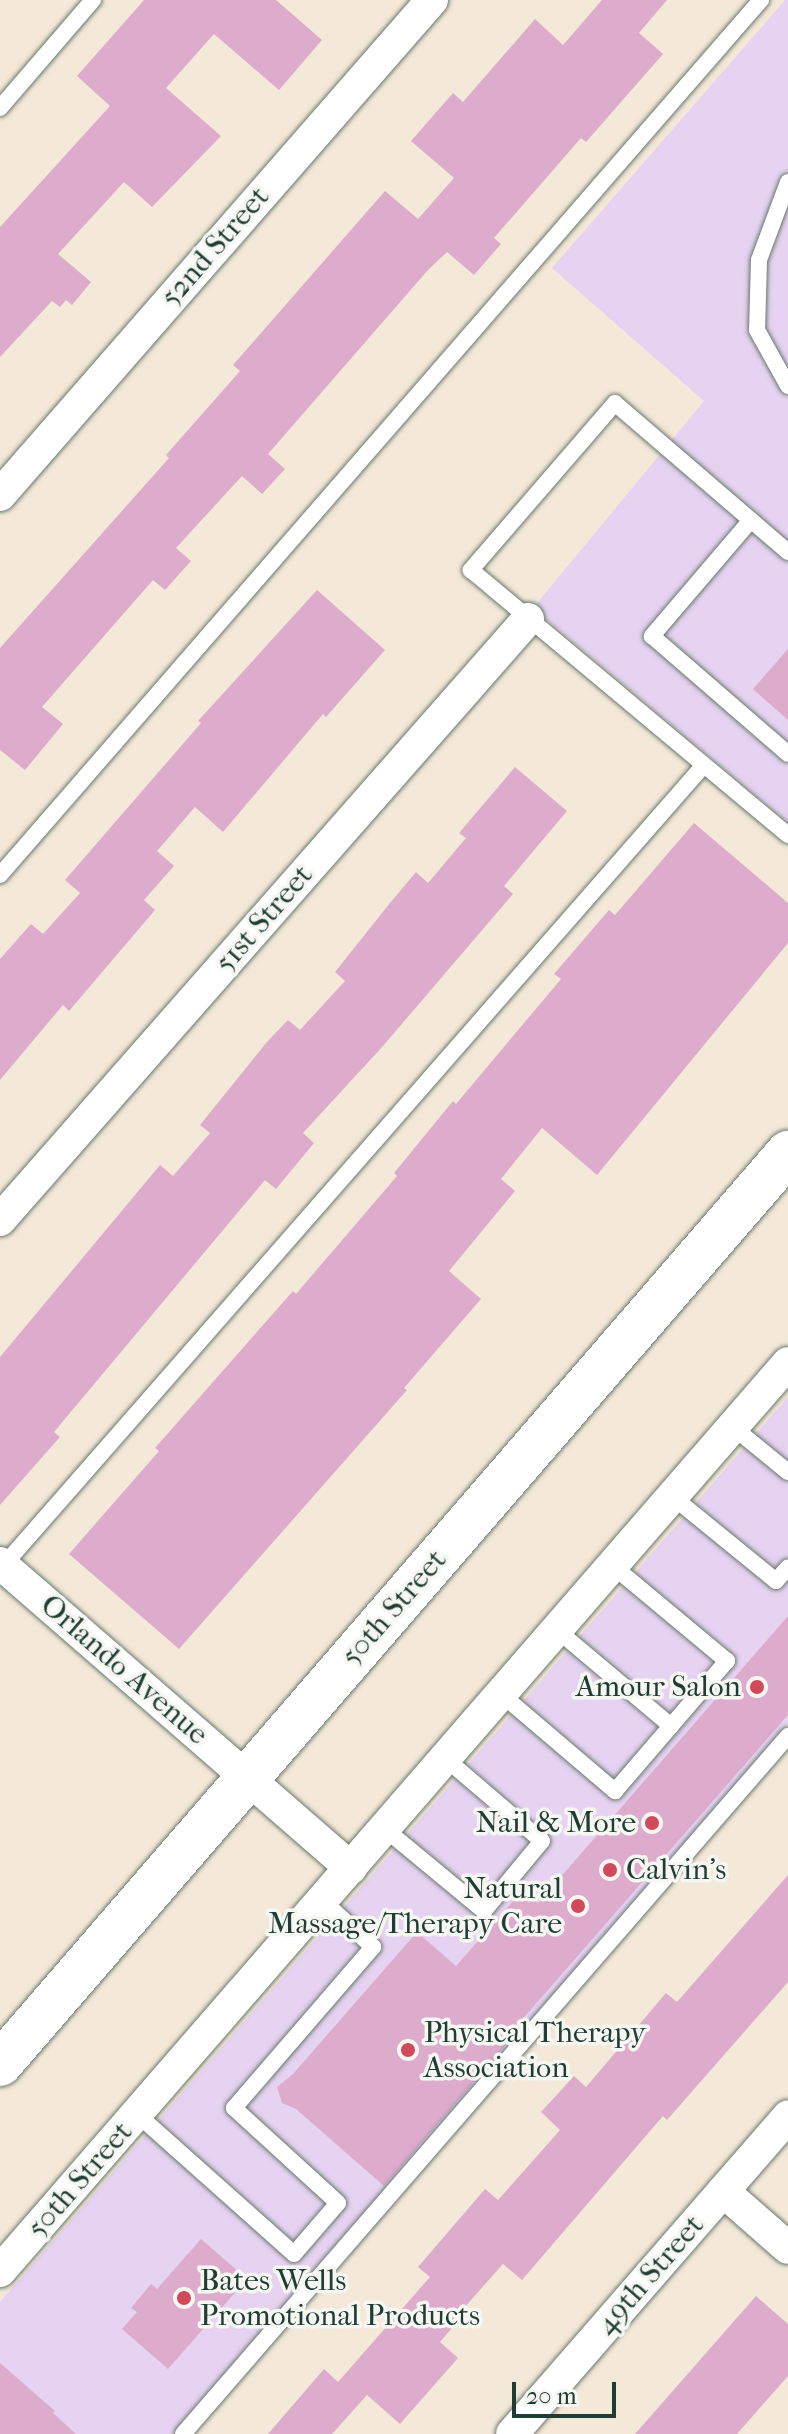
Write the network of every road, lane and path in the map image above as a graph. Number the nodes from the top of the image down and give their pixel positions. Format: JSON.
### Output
{"nodes":[{"id":1,"x":93,"y":0,"type":"edge"},
{"id":2,"x":432,"y":0,"type":"edge"},
{"id":3,"x":761,"y":0,"type":"edge"},
{"id":4,"x":0,"y":108,"type":"edge"},
{"id":5,"x":788,"y":182,"type":"edge"},
{"id":6,"x":786,"y":376,"type":"edge"},
{"id":7,"x":0,"y":495,"type":"edge"},
{"id":8,"x":751,"y":520,"type":"junction"},
{"id":9,"x":788,"y":552,"type":"edge"},
{"id":10,"x":528,"y":619,"type":"junction"},
{"id":11,"x":788,"y":754,"type":"edge"},
{"id":12,"x":704,"y":765,"type":"junction"},
{"id":13,"x":788,"y":835,"type":"edge"},
{"id":14,"x":0,"y":875,"type":"edge"},
{"id":15,"x":788,"y":1153,"type":"edge"},
{"id":16,"x":0,"y":1220,"type":"edge"},
{"id":17,"x":788,"y":1363,"type":"edge"},
{"id":18,"x":733,"y":1427,"type":"junction"},
{"id":19,"x":788,"y":1472,"type":"edge"},
{"id":20,"x":673,"y":1497,"type":"junction"},
{"id":21,"x":1,"y":1564,"type":"edge"},
{"id":22,"x":613,"y":1566,"type":"junction"},
{"id":23,"x":788,"y":1567,"type":"edge"},
{"id":24,"x":557,"y":1630,"type":"junction"},
{"id":25,"x":501,"y":1694,"type":"junction"},
{"id":26,"x":671,"y":1726,"type":"junction"},
{"id":27,"x":788,"y":1736,"type":"edge"},
{"id":28,"x":446,"y":1759,"type":"junction"},
{"id":29,"x":248,"y":1777,"type":"junction"},
{"id":30,"x":385,"y":1829,"type":"junction"},
{"id":31,"x":351,"y":1868,"type":"junction"},
{"id":32,"x":323,"y":1901,"type":"junction"},
{"id":33,"x":0,"y":2064,"type":"edge"},
{"id":34,"x":137,"y":2114,"type":"junction"},
{"id":35,"x":788,"y":2116,"type":"edge"},
{"id":36,"x":723,"y":2191,"type":"junction"},
{"id":37,"x":788,"y":2248,"type":"edge"},
{"id":38,"x":0,"y":2271,"type":"edge"},
{"id":39,"x":183,"y":2434,"type":"edge"},
{"id":40,"x":512,"y":2434,"type":"edge"}],
"edges":[{"from":1,"to":4,"type":"lane"},
{"from":2,"to":7,"type":"street","name":"52nd Street"},
{"from":3,"to":14,"type":"lane"},
{"from":5,"to":6,"type":"lane"},
{"from":8,"to":9,"type":"lane"},
{"from":8,"to":10,"type":"lane"},
{"from":8,"to":11,"type":"lane"},
{"from":10,"to":12,"type":"lane"},
{"from":10,"to":16,"type":"street","name":"51st Street"},
{"from":12,"to":13,"type":"lane"},
{"from":12,"to":21,"type":"lane"},
{"from":15,"to":29,"type":"main road","name":"50th Street"},
{"from":17,"to":18,"type":"street","name":"50th Street"},
{"from":18,"to":19,"type":"lane"},
{"from":18,"to":20,"type":"street","name":"50th Street"},
{"from":20,"to":22,"type":"street","name":"50th Street"},
{"from":20,"to":23,"type":"lane"},
{"from":21,"to":29,"type":"street","name":"Orlando Avenue"},
{"from":22,"to":24,"type":"street","name":"50th Street"},
{"from":22,"to":26,"type":"lane"},
{"from":24,"to":25,"type":"street","name":"50th Street"},
{"from":24,"to":26,"type":"lane"},
{"from":25,"to":26,"type":"lane"},
{"from":25,"to":28,"type":"street","name":"50th Street"},
{"from":27,"to":39,"type":"lane"},
{"from":28,"to":30,"type":"street","name":"50th Street"},
{"from":28,"to":30,"type":"lane"},
{"from":29,"to":31,"type":"street","name":"Orlando Avenue"},
{"from":29,"to":33,"type":"main road","name":"50th Street"},
{"from":30,"to":31,"type":"street","name":"50th Street"},
{"from":31,"to":32,"type":"street","name":"50th Street"},
{"from":32,"to":34,"type":"street","name":"50th Street"},
{"from":32,"to":34,"type":"lane"},
{"from":34,"to":38,"type":"street","name":"50th Street"},
{"from":35,"to":36,"type":"street","name":"49th Street"},
{"from":36,"to":37,"type":"street"},
{"from":36,"to":40,"type":"street","name":"49th Street"}]}
